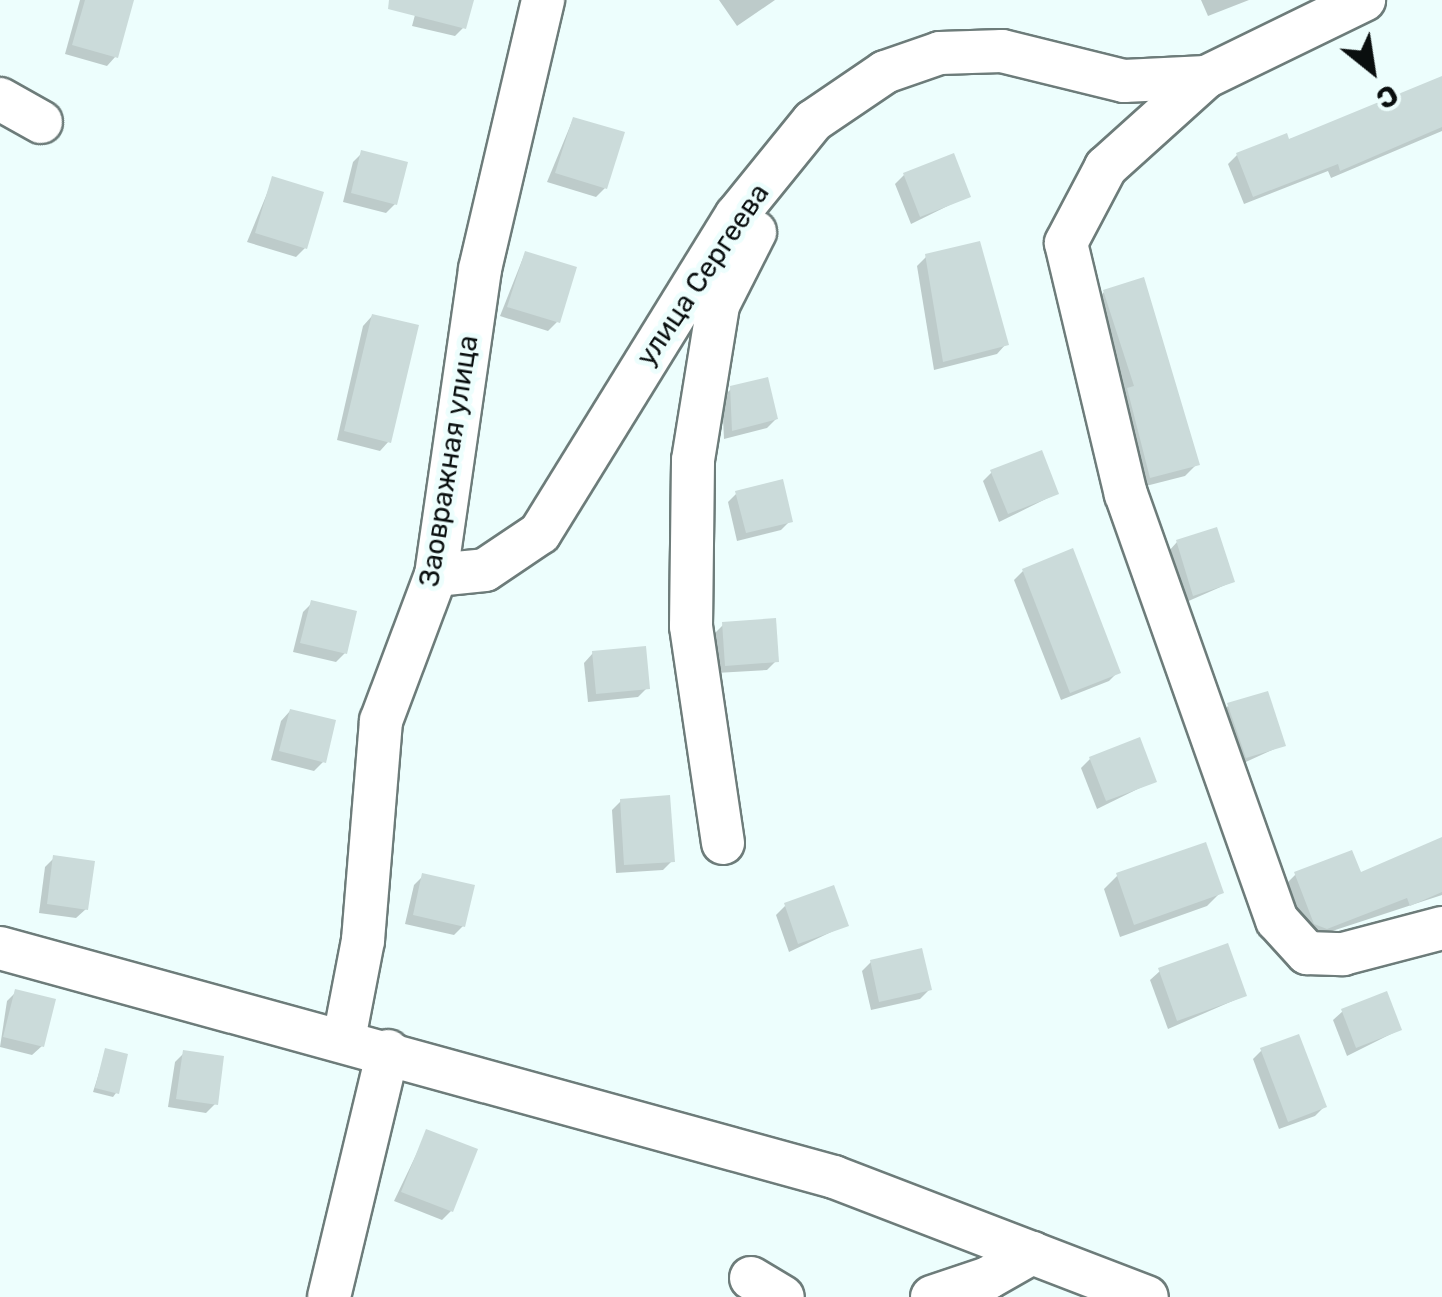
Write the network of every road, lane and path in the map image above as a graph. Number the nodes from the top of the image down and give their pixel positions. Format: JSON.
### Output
{"nodes":[{"id":1,"x":543,"y":0,"type":"edge"},
{"id":2,"x":1364,"y":0,"type":"edge"},
{"id":3,"x":1088,"y":73,"type":"junction"},
{"id":4,"x":1206,"y":78,"type":"junction"},
{"id":5,"x":0,"y":99,"type":"edge"},
{"id":6,"x":813,"y":121,"type":"junction"},
{"id":7,"x":41,"y":122,"type":"dead end"},
{"id":8,"x":1106,"y":166,"type":"junction"},
{"id":9,"x":436,"y":575,"type":"junction"},
{"id":10,"x":724,"y":843,"type":"dead end"},
{"id":11,"x":1442,"y":928,"type":"edge"},
{"id":12,"x":0,"y":948,"type":"edge"},
{"id":13,"x":344,"y":1040,"type":"junction"},
{"id":14,"x":388,"y":1052,"type":"junction"},
{"id":15,"x":1032,"y":1253,"type":"junction"},
{"id":16,"x":986,"y":1288,"type":"edge"},
{"id":17,"x":330,"y":1297,"type":"edge"},
{"id":18,"x":932,"y":1297,"type":"edge"},
{"id":19,"x":1147,"y":1297,"type":"edge"}],
"edges":[{"from":1,"to":9,"type":"street","name":"Заовражная улица"},
{"from":2,"to":4,"type":"street","name":"улица Сергеева"},
{"from":3,"to":4,"type":"street","name":"улица Сергеева"},
{"from":3,"to":6,"type":"street","name":"улица Сергеева"},
{"from":3,"to":8,"type":"street"},
{"from":4,"to":8,"type":"street"},
{"from":5,"to":7,"type":"street"},
{"from":6,"to":9,"type":"street","name":"улица Сергеева"},
{"from":6,"to":10,"type":"street"},
{"from":8,"to":11,"type":"street"},
{"from":9,"to":13,"type":"street","name":"Заовражная улица"},
{"from":12,"to":13,"type":"street"},
{"from":13,"to":14,"type":"street"},
{"from":14,"to":15,"type":"street"},
{"from":14,"to":17,"type":"street"},
{"from":15,"to":16,"type":"street"},
{"from":15,"to":19,"type":"street"},
{"from":16,"to":18,"type":"street"}]}
